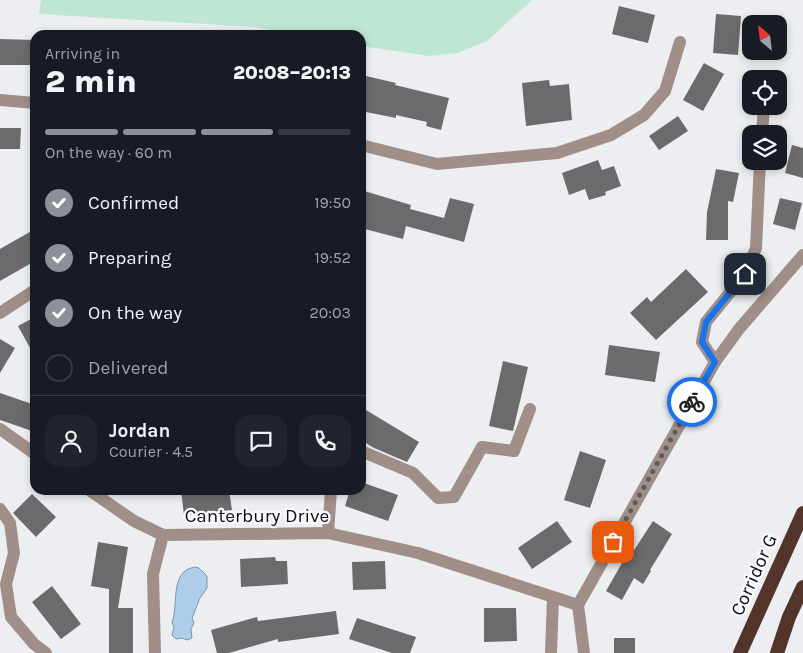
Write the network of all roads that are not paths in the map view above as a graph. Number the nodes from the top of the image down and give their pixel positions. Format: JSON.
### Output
{"nodes":[{"id":1,"x":680,"y":42,"type":"dead end"},
{"id":2,"x":0,"y":100,"type":"edge"},
{"id":3,"x":30,"y":102,"type":"edge"},
{"id":4,"x":366,"y":146,"type":"edge"},
{"id":5,"x":760,"y":170,"type":"edge"},
{"id":6,"x":803,"y":255,"type":"edge"},
{"id":7,"x":30,"y":293,"type":"edge"},
{"id":8,"x":0,"y":313,"type":"edge"},
{"id":9,"x":715,"y":362,"type":"junction"},
{"id":10,"x":530,"y":409,"type":"dead end"},
{"id":11,"x":0,"y":429,"type":"edge"},
{"id":12,"x":30,"y":450,"type":"edge"},
{"id":13,"x":366,"y":453,"type":"edge"},
{"id":14,"x":95,"y":495,"type":"edge"},
{"id":15,"x":331,"y":495,"type":"edge"},
{"id":16,"x":0,"y":509,"type":"edge"},
{"id":17,"x":803,"y":513,"type":"edge"},
{"id":18,"x":328,"y":533,"type":"junction"},
{"id":19,"x":162,"y":535,"type":"junction"},
{"id":20,"x":803,"y":587,"type":"edge"},
{"id":21,"x":554,"y":597,"type":"junction"},
{"id":22,"x":578,"y":605,"type":"junction"},
{"id":23,"x":46,"y":653,"type":"edge"},
{"id":24,"x":155,"y":653,"type":"edge"},
{"id":25,"x":551,"y":653,"type":"edge"},
{"id":26,"x":584,"y":653,"type":"edge"},
{"id":27,"x":740,"y":653,"type":"edge"},
{"id":28,"x":777,"y":653,"type":"edge"}],
"edges":[{"from":1,"to":4,"type":"street"},
{"from":2,"to":3,"type":"street"},
{"from":5,"to":9,"type":"street"},
{"from":6,"to":9,"type":"street"},
{"from":7,"to":8,"type":"street"},
{"from":9,"to":22,"type":"street"},
{"from":10,"to":13,"type":"street"},
{"from":11,"to":12,"type":"street"},
{"from":14,"to":19,"type":"street","name":"Canterbury Drive"},
{"from":15,"to":18,"type":"street"},
{"from":16,"to":23,"type":"street"},
{"from":17,"to":27,"type":"highway","name":"Corridor G"},
{"from":18,"to":19,"type":"street","name":"Canterbury Drive"},
{"from":18,"to":21,"type":"street","name":"Canterbury Drive"},
{"from":19,"to":24,"type":"street"},
{"from":20,"to":28,"type":"highway"},
{"from":21,"to":22,"type":"street","name":"Canterbury Drive"},
{"from":21,"to":25,"type":"street"},
{"from":22,"to":26,"type":"street"}]}
